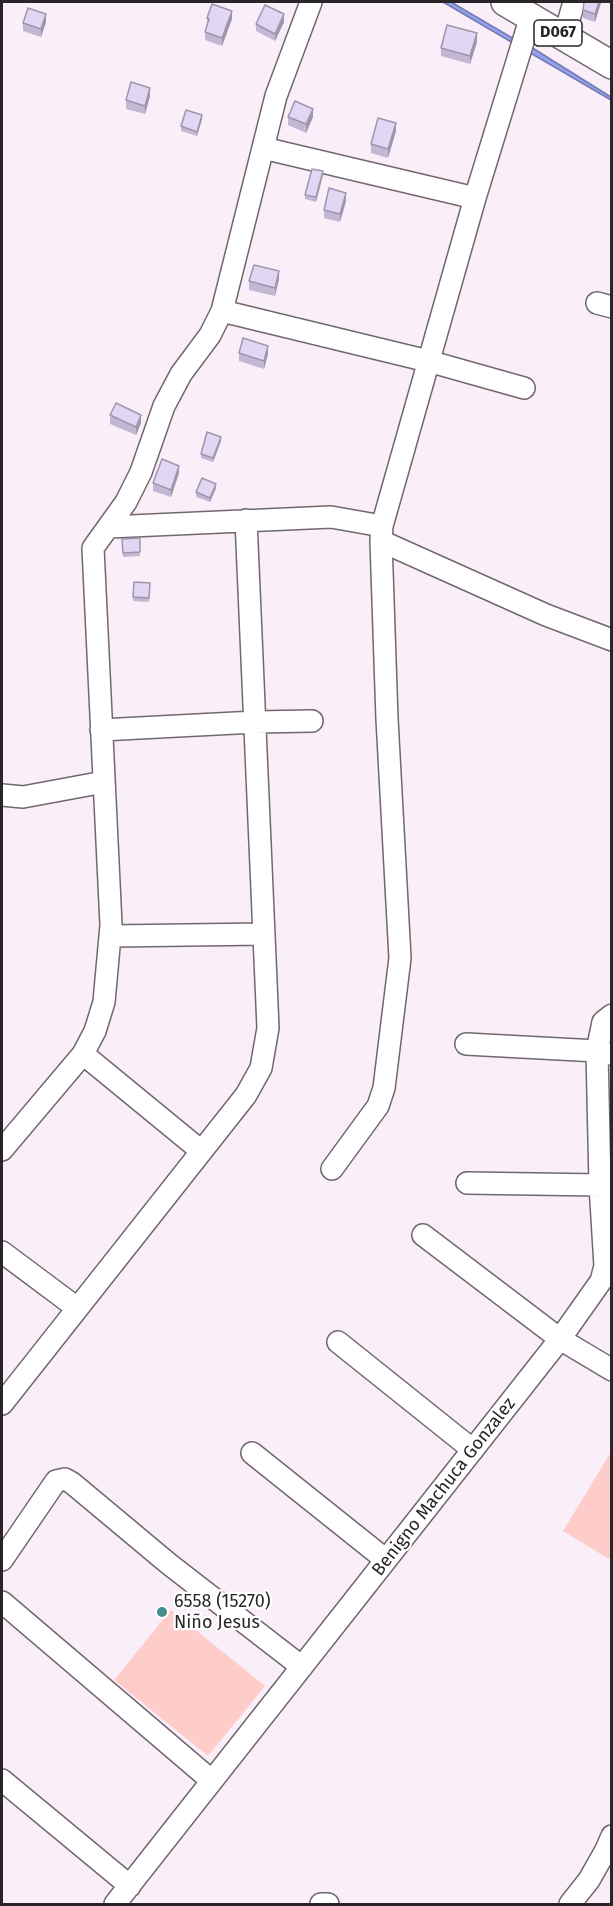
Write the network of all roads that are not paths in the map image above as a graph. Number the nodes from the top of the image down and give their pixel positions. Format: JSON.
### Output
{"nodes":[{"id":1,"x":311,"y":2,"type":"edge"},
{"id":2,"x":505,"y":2,"type":"edge"},
{"id":3,"x":574,"y":2,"type":"edge"},
{"id":4,"x":531,"y":16,"type":"junction"},
{"id":5,"x":564,"y":37,"type":"junction"},
{"id":6,"x":612,"y":65,"type":"edge"},
{"id":7,"x":263,"y":148,"type":"junction"},
{"id":8,"x":475,"y":198,"type":"junction"},
{"id":9,"x":222,"y":311,"type":"junction"},
{"id":10,"x":428,"y":361,"type":"junction"},
{"id":11,"x":524,"y":388,"type":"dead end"},
{"id":12,"x":246,"y":520,"type":"junction"},
{"id":13,"x":109,"y":526,"type":"junction"},
{"id":14,"x":381,"y":534,"type":"junction"},
{"id":15,"x":612,"y":639,"type":"edge"},
{"id":16,"x":312,"y":721,"type":"dead end"},
{"id":17,"x":255,"y":722,"type":"junction"},
{"id":18,"x":101,"y":730,"type":"junction"},
{"id":19,"x":104,"y":782,"type":"junction"},
{"id":20,"x":2,"y":795,"type":"edge"},
{"id":21,"x":264,"y":934,"type":"junction"},
{"id":22,"x":111,"y":936,"type":"junction"},
{"id":23,"x":612,"y":1015,"type":"edge"},
{"id":24,"x":466,"y":1044,"type":"dead end"},
{"id":25,"x":604,"y":1053,"type":"edge"},
{"id":26,"x":83,"y":1054,"type":"junction"},
{"id":27,"x":2,"y":1150,"type":"edge"},
{"id":28,"x":200,"y":1150,"type":"junction"},
{"id":29,"x":332,"y":1169,"type":"dead end"},
{"id":30,"x":467,"y":1183,"type":"dead end"},
{"id":31,"x":600,"y":1185,"type":"junction"},
{"id":32,"x":423,"y":1235,"type":"dead end"},
{"id":33,"x":2,"y":1252,"type":"edge"},
{"id":34,"x":77,"y":1308,"type":"junction"},
{"id":35,"x":560,"y":1339,"type":"junction"},
{"id":36,"x":338,"y":1342,"type":"dead end"},
{"id":37,"x":612,"y":1370,"type":"edge"},
{"id":38,"x":2,"y":1404,"type":"edge"},
{"id":39,"x":473,"y":1450,"type":"junction"},
{"id":40,"x":252,"y":1454,"type":"dead end"},
{"id":41,"x":2,"y":1560,"type":"edge"},
{"id":42,"x":386,"y":1560,"type":"junction"},
{"id":43,"x":2,"y":1602,"type":"edge"},
{"id":44,"x":302,"y":1667,"type":"junction"},
{"id":45,"x":2,"y":1780,"type":"edge"},
{"id":46,"x":212,"y":1781,"type":"junction"},
{"id":47,"x":612,"y":1836,"type":"edge"},
{"id":48,"x":130,"y":1886,"type":"junction"},
{"id":49,"x":115,"y":1905,"type":"edge"},
{"id":50,"x":321,"y":1905,"type":"edge"},
{"id":51,"x":328,"y":1905,"type":"edge"},
{"id":52,"x":570,"y":1905,"type":"edge"}],
"edges":[{"from":1,"to":7,"type":"street"},
{"from":2,"to":4,"type":"main road","number":"D067"},
{"from":3,"to":5,"type":"street"},
{"from":4,"to":5,"type":"main road","number":"D067"},
{"from":4,"to":8,"type":"street"},
{"from":5,"to":6,"type":"main road","number":"D067"},
{"from":7,"to":8,"type":"street"},
{"from":7,"to":9,"type":"street"},
{"from":8,"to":10,"type":"street"},
{"from":9,"to":10,"type":"street"},
{"from":9,"to":13,"type":"street"},
{"from":10,"to":11,"type":"street"},
{"from":10,"to":14,"type":"street"},
{"from":12,"to":13,"type":"street"},
{"from":12,"to":14,"type":"street"},
{"from":12,"to":17,"type":"street"},
{"from":13,"to":18,"type":"street"},
{"from":14,"to":15,"type":"street"},
{"from":14,"to":29,"type":"street"},
{"from":16,"to":17,"type":"street"},
{"from":17,"to":18,"type":"street"},
{"from":17,"to":21,"type":"street"},
{"from":18,"to":19,"type":"street"},
{"from":19,"to":20,"type":"street"},
{"from":19,"to":22,"type":"street"},
{"from":21,"to":22,"type":"street"},
{"from":21,"to":28,"type":"street"},
{"from":22,"to":26,"type":"street"},
{"from":23,"to":25,"type":"street","name":"Benigno Machuca Gonzalez"},
{"from":24,"to":25,"type":"street"},
{"from":25,"to":31,"type":"street","name":"Benigno Machuca Gonzalez"},
{"from":26,"to":27,"type":"street"},
{"from":26,"to":28,"type":"street"},
{"from":28,"to":34,"type":"street"},
{"from":30,"to":31,"type":"street"},
{"from":31,"to":35,"type":"street","name":"Benigno Machuca Gonzalez"},
{"from":32,"to":35,"type":"street"},
{"from":33,"to":34,"type":"street"},
{"from":34,"to":38,"type":"street"},
{"from":35,"to":37,"type":"street"},
{"from":35,"to":39,"type":"street","name":"Benigno Machuca Gonzalez"},
{"from":36,"to":39,"type":"street"},
{"from":39,"to":42,"type":"street","name":"Benigno Machuca Gonzalez"},
{"from":40,"to":42,"type":"street"},
{"from":41,"to":44,"type":"street"},
{"from":42,"to":44,"type":"street","name":"Benigno Machuca Gonzalez"},
{"from":43,"to":46,"type":"street"},
{"from":44,"to":46,"type":"street","name":"Benigno Machuca Gonzalez"},
{"from":45,"to":48,"type":"street"},
{"from":46,"to":48,"type":"street","name":"Benigno Machuca Gonzalez"},
{"from":47,"to":52,"type":"street"},
{"from":48,"to":49,"type":"street","name":"Benigno Machuca Gonzalez"},
{"from":50,"to":51,"type":"street"}]}
